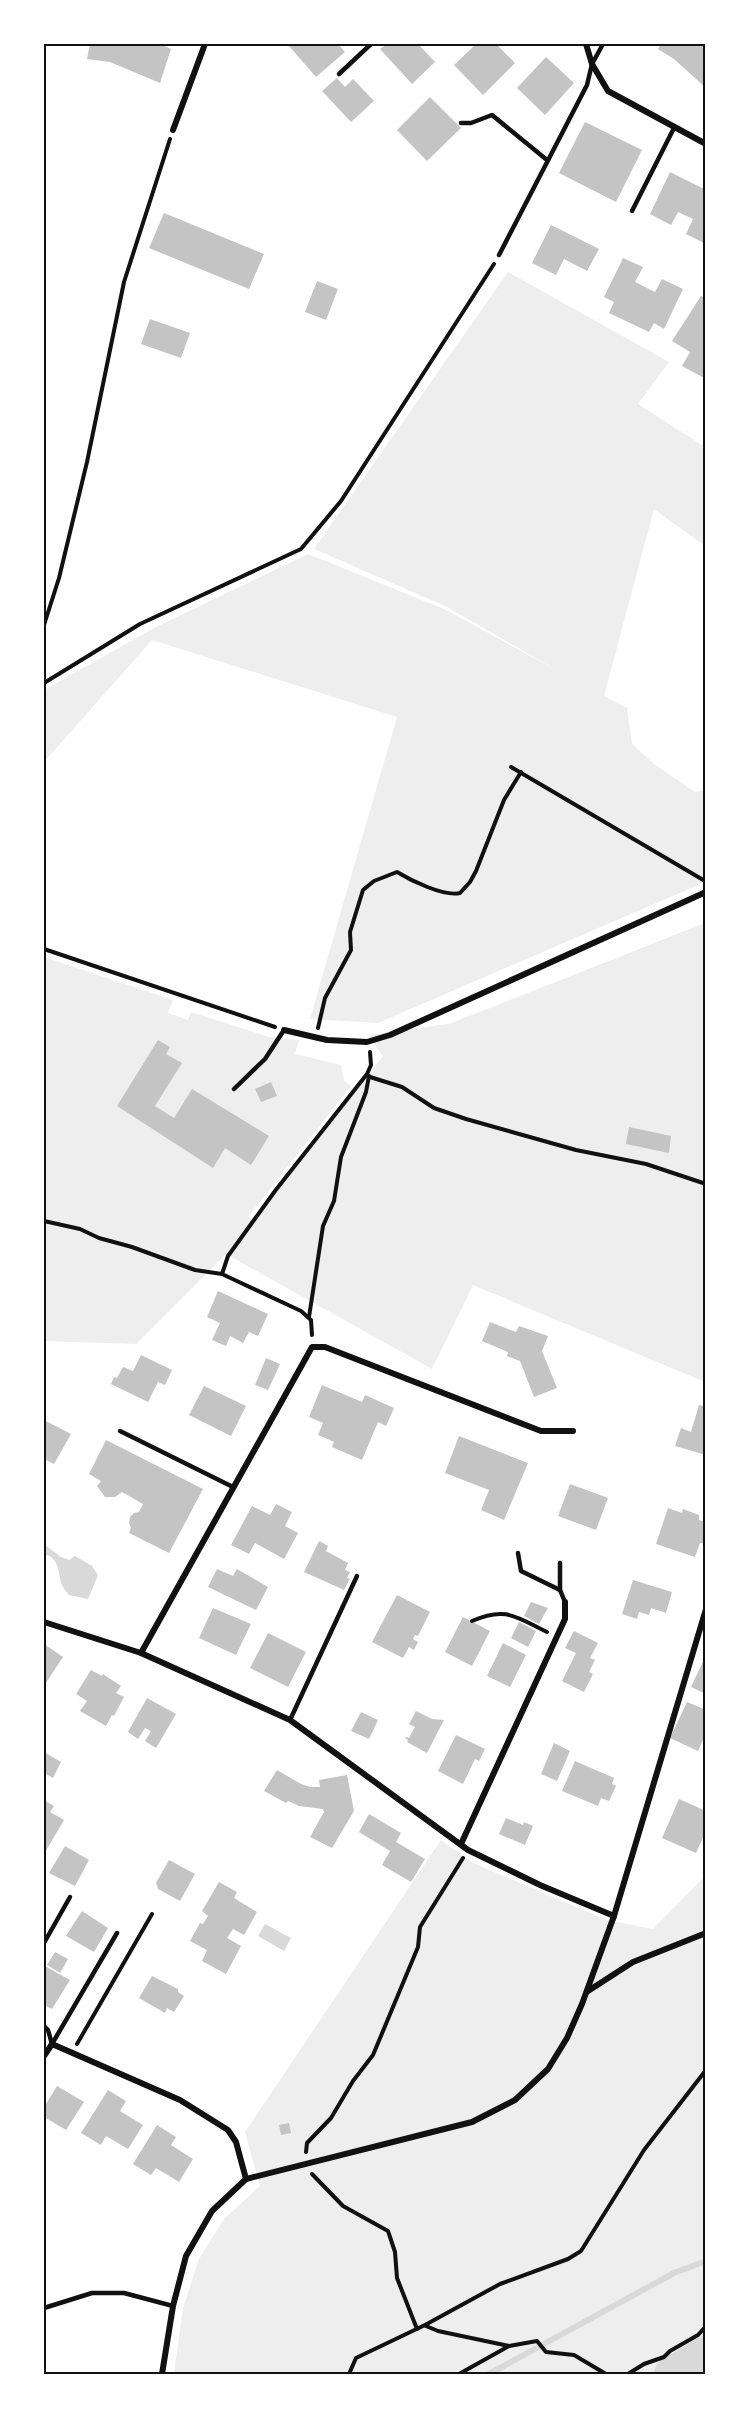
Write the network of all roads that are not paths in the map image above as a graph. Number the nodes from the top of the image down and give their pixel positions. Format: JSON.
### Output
{"nodes":[{"id":1,"x":205,"y":44,"type":"edge"},
{"id":2,"x":371,"y":44,"type":"edge"},
{"id":3,"x":586,"y":44,"type":"edge"},
{"id":4,"x":603,"y":44,"type":"edge"},
{"id":5,"x":592,"y":64,"type":"junction"},
{"id":6,"x":339,"y":74,"type":"dead end"},
{"id":7,"x":461,"y":123,"type":"dead end"},
{"id":8,"x":674,"y":128,"type":"junction"},
{"id":9,"x":173,"y":130,"type":"road end"},
{"id":10,"x":705,"y":144,"type":"edge"},
{"id":11,"x":548,"y":160,"type":"junction"},
{"id":12,"x":632,"y":211,"type":"dead end"},
{"id":13,"x":499,"y":255,"type":"road end"},
{"id":14,"x":705,"y":892,"type":"edge"},
{"id":15,"x":284,"y":1030,"type":"joint"},
{"id":16,"x":234,"y":1089,"type":"dead end"},
{"id":17,"x":120,"y":1431,"type":"dead end"},
{"id":18,"x":573,"y":1431,"type":"dead end"},
{"id":19,"x":233,"y":1487,"type":"junction"},
{"id":20,"x":518,"y":1553,"type":"dead end"},
{"id":21,"x":560,"y":1563,"type":"dead end"},
{"id":22,"x":357,"y":1576,"type":"dead end"},
{"id":23,"x":560,"y":1590,"type":"junction"},
{"id":24,"x":565,"y":1602,"type":"joint"},
{"id":25,"x":705,"y":1609,"type":"edge"},
{"id":26,"x":44,"y":1622,"type":"edge"},
{"id":27,"x":141,"y":1653,"type":"junction"},
{"id":28,"x":290,"y":1719,"type":"junction"},
{"id":29,"x":461,"y":1844,"type":"junction"},
{"id":30,"x":70,"y":1897,"type":"dead end"},
{"id":31,"x":614,"y":1916,"type":"junction"},
{"id":32,"x":117,"y":1933,"type":"dead end"},
{"id":33,"x":705,"y":1933,"type":"edge"},
{"id":34,"x":44,"y":1943,"type":"edge"},
{"id":35,"x":587,"y":1992,"type":"junction"},
{"id":36,"x":44,"y":2026,"type":"edge"},
{"id":37,"x":52,"y":2044,"type":"junction"},
{"id":38,"x":44,"y":2056,"type":"edge"},
{"id":39,"x":246,"y":2179,"type":"junction"},
{"id":40,"x":173,"y":2307,"type":"junction"},
{"id":41,"x":44,"y":2308,"type":"edge"},
{"id":42,"x":162,"y":2374,"type":"edge"}],
"edges":[{"from":1,"to":9,"type":"street"},
{"from":2,"to":6,"type":"lane"},
{"from":3,"to":5,"type":"street"},
{"from":4,"to":5,"type":"lane"},
{"from":5,"to":8,"type":"street"},
{"from":5,"to":11,"type":"lane"},
{"from":7,"to":11,"type":"lane"},
{"from":8,"to":10,"type":"street"},
{"from":8,"to":12,"type":"lane"},
{"from":11,"to":13,"type":"lane"},
{"from":14,"to":15,"type":"street"},
{"from":15,"to":16,"type":"lane"},
{"from":17,"to":19,"type":"lane"},
{"from":18,"to":19,"type":"street"},
{"from":19,"to":27,"type":"street"},
{"from":20,"to":23,"type":"lane"},
{"from":21,"to":23,"type":"lane"},
{"from":22,"to":28,"type":"lane"},
{"from":23,"to":24,"type":"lane"},
{"from":24,"to":29,"type":"street"},
{"from":25,"to":31,"type":"street"},
{"from":26,"to":27,"type":"street"},
{"from":27,"to":28,"type":"street"},
{"from":28,"to":29,"type":"street"},
{"from":29,"to":31,"type":"street"},
{"from":30,"to":34,"type":"lane"},
{"from":31,"to":35,"type":"street"},
{"from":32,"to":37,"type":"lane"},
{"from":33,"to":35,"type":"street"},
{"from":35,"to":39,"type":"street"},
{"from":36,"to":37,"type":"lane"},
{"from":37,"to":38,"type":"street"},
{"from":37,"to":39,"type":"street"},
{"from":39,"to":40,"type":"street"},
{"from":40,"to":41,"type":"lane"},
{"from":40,"to":42,"type":"street"}]}
